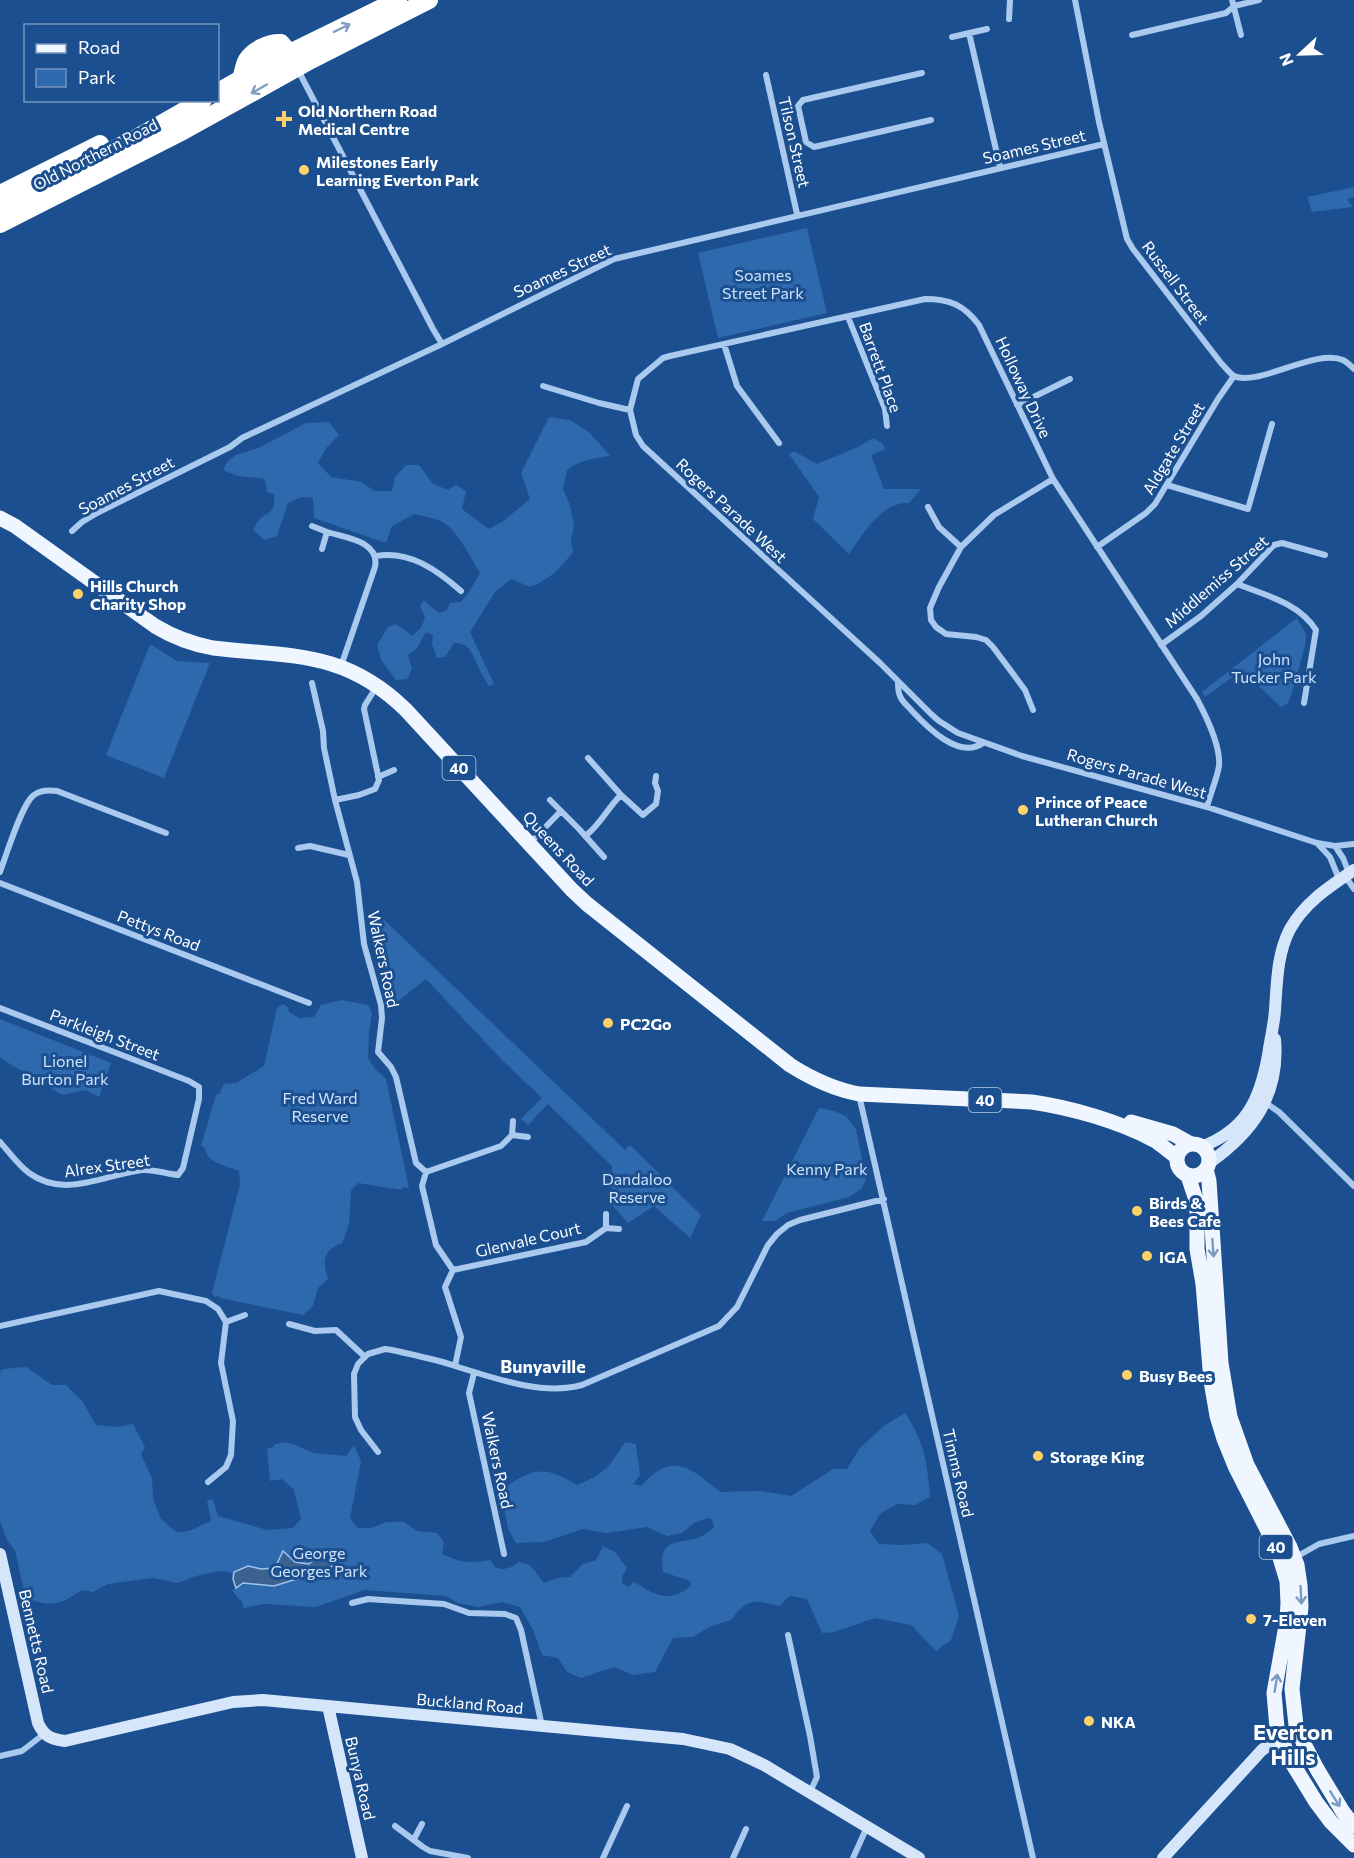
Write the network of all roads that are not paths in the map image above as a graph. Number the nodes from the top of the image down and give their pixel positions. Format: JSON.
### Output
{"nodes":[{"id":1,"x":398,"y":0,"type":"edge"},
{"id":2,"x":429,"y":0,"type":"edge"},
{"id":3,"x":1010,"y":0,"type":"edge"},
{"id":4,"x":1075,"y":0,"type":"edge"},
{"id":5,"x":1259,"y":0,"type":"edge"},
{"id":6,"x":1233,"y":3,"type":"edge"},
{"id":7,"x":1010,"y":19,"type":"dead end"},
{"id":8,"x":987,"y":29,"type":"dead end"},
{"id":9,"x":969,"y":33,"type":"junction"},
{"id":10,"x":1132,"y":35,"type":"dead end"},
{"id":11,"x":1241,"y":35,"type":"dead end"},
{"id":12,"x":952,"y":37,"type":"dead end"},
{"id":13,"x":293,"y":61,"type":"junction"},
{"id":14,"x":922,"y":73,"type":"dead end"},
{"id":15,"x":766,"y":75,"type":"dead end"},
{"id":16,"x":219,"y":101,"type":"edge"},
{"id":17,"x":197,"y":102,"type":"edge"},
{"id":18,"x":200,"y":102,"type":"edge"},
{"id":19,"x":217,"y":102,"type":"edge"},
{"id":20,"x":219,"y":102,"type":"edge"},
{"id":21,"x":931,"y":120,"type":"dead end"},
{"id":22,"x":1104,"y":144,"type":"junction"},
{"id":23,"x":1000,"y":167,"type":"junction"},
{"id":24,"x":0,"y":194,"type":"edge"},
{"id":25,"x":0,"y":208,"type":"edge"},
{"id":26,"x":797,"y":214,"type":"junction"},
{"id":27,"x":0,"y":224,"type":"edge"},
{"id":28,"x":0,"y":236,"type":"edge"},
{"id":29,"x":848,"y":317,"type":"junction"},
{"id":30,"x":442,"y":344,"type":"junction"},
{"id":31,"x":724,"y":344,"type":"junction"},
{"id":32,"x":1354,"y":369,"type":"edge"},
{"id":33,"x":1234,"y":376,"type":"junction"},
{"id":34,"x":1070,"y":379,"type":"dead end"},
{"id":35,"x":543,"y":386,"type":"dead end"},
{"id":36,"x":1017,"y":405,"type":"junction"},
{"id":37,"x":630,"y":410,"type":"junction"},
{"id":38,"x":1272,"y":424,"type":"dead end"},
{"id":39,"x":887,"y":426,"type":"dead end"},
{"id":40,"x":779,"y":443,"type":"dead end"},
{"id":41,"x":1053,"y":479,"type":"junction"},
{"id":42,"x":1167,"y":485,"type":"junction"},
{"id":43,"x":0,"y":507,"type":"edge"},
{"id":44,"x":928,"y":507,"type":"dead end"},
{"id":45,"x":0,"y":518,"type":"edge"},
{"id":46,"x":15,"y":526,"type":"junction"},
{"id":47,"x":312,"y":526,"type":"dead end"},
{"id":48,"x":72,"y":531,"type":"dead end"},
{"id":49,"x":327,"y":532,"type":"junction"},
{"id":50,"x":961,"y":547,"type":"junction"},
{"id":51,"x":1097,"y":547,"type":"junction"},
{"id":52,"x":322,"y":549,"type":"dead end"},
{"id":53,"x":1325,"y":555,"type":"dead end"},
{"id":54,"x":376,"y":556,"type":"junction"},
{"id":55,"x":1237,"y":584,"type":"junction"},
{"id":56,"x":461,"y":591,"type":"dead end"},
{"id":57,"x":1161,"y":645,"type":"junction"},
{"id":58,"x":341,"y":666,"type":"junction"},
{"id":59,"x":898,"y":682,"type":"junction"},
{"id":60,"x":312,"y":683,"type":"dead end"},
{"id":61,"x":377,"y":685,"type":"junction"},
{"id":62,"x":1304,"y":703,"type":"dead end"},
{"id":63,"x":1033,"y":710,"type":"dead end"},
{"id":64,"x":983,"y":743,"type":"junction"},
{"id":65,"x":588,"y":758,"type":"dead end"},
{"id":66,"x":394,"y":770,"type":"dead end"},
{"id":67,"x":378,"y":777,"type":"junction"},
{"id":68,"x":656,"y":777,"type":"dead end"},
{"id":69,"x":621,"y":795,"type":"junction"},
{"id":70,"x":335,"y":800,"type":"junction"},
{"id":71,"x":550,"y":800,"type":"dead end"},
{"id":72,"x":1207,"y":807,"type":"junction"},
{"id":73,"x":561,"y":811,"type":"junction"},
{"id":74,"x":166,"y":833,"type":"dead end"},
{"id":75,"x":585,"y":836,"type":"junction"},
{"id":76,"x":529,"y":843,"type":"junction"},
{"id":77,"x":1317,"y":843,"type":"junction"},
{"id":78,"x":1354,"y":844,"type":"edge"},
{"id":79,"x":1335,"y":846,"type":"junction"},
{"id":80,"x":298,"y":848,"type":"dead end"},
{"id":81,"x":349,"y":855,"type":"junction"},
{"id":82,"x":604,"y":857,"type":"dead end"},
{"id":83,"x":0,"y":872,"type":"edge"},
{"id":84,"x":1347,"y":875,"type":"edge"},
{"id":85,"x":0,"y":883,"type":"edge"},
{"id":86,"x":1354,"y":889,"type":"edge"},
{"id":87,"x":309,"y":1003,"type":"dead end"},
{"id":88,"x":0,"y":1008,"type":"edge"},
{"id":89,"x":199,"y":1087,"type":"joint"},
{"id":90,"x":859,"y":1094,"type":"junction"},
{"id":91,"x":1261,"y":1099,"type":"junction"},
{"id":92,"x":513,"y":1121,"type":"dead end"},
{"id":93,"x":1110,"y":1121,"type":"junction"},
{"id":94,"x":512,"y":1136,"type":"junction"},
{"id":95,"x":528,"y":1137,"type":"dead end"},
{"id":96,"x":0,"y":1142,"type":"edge"},
{"id":97,"x":1196,"y":1146,"type":"junction"},
{"id":98,"x":1177,"y":1157,"type":"junction"},
{"id":99,"x":1208,"y":1166,"type":"junction"},
{"id":100,"x":426,"y":1172,"type":"junction"},
{"id":101,"x":1188,"y":1176,"type":"junction"},
{"id":102,"x":1354,"y":1186,"type":"edge"},
{"id":103,"x":884,"y":1199,"type":"junction"},
{"id":104,"x":606,"y":1214,"type":"dead end"},
{"id":105,"x":606,"y":1228,"type":"junction"},
{"id":106,"x":619,"y":1229,"type":"dead end"},
{"id":107,"x":453,"y":1270,"type":"junction"},
{"id":108,"x":245,"y":1315,"type":"dead end"},
{"id":109,"x":226,"y":1322,"type":"junction"},
{"id":110,"x":289,"y":1324,"type":"dead end"},
{"id":111,"x":0,"y":1326,"type":"edge"},
{"id":112,"x":364,"y":1356,"type":"junction"},
{"id":113,"x":455,"y":1366,"type":"junction"},
{"id":114,"x":474,"y":1373,"type":"junction"},
{"id":115,"x":378,"y":1452,"type":"dead end"},
{"id":116,"x":208,"y":1482,"type":"dead end"},
{"id":117,"x":1354,"y":1536,"type":"edge"},
{"id":118,"x":0,"y":1554,"type":"edge"},
{"id":119,"x":504,"y":1554,"type":"dead end"},
{"id":120,"x":1294,"y":1557,"type":"junction"},
{"id":121,"x":352,"y":1603,"type":"dead end"},
{"id":122,"x":788,"y":1635,"type":"dead end"},
{"id":123,"x":328,"y":1706,"type":"junction"},
{"id":124,"x":542,"y":1726,"type":"junction"},
{"id":125,"x":44,"y":1734,"type":"junction"},
{"id":126,"x":1299,"y":1734,"type":"junction"},
{"id":127,"x":1281,"y":1740,"type":"junction"},
{"id":128,"x":0,"y":1756,"type":"edge"},
{"id":129,"x":810,"y":1792,"type":"junction"},
{"id":130,"x":627,"y":1806,"type":"dead end"},
{"id":131,"x":422,"y":1824,"type":"dead end"},
{"id":132,"x":395,"y":1826,"type":"dead end"},
{"id":133,"x":1354,"y":1826,"type":"edge"},
{"id":134,"x":867,"y":1827,"type":"junction"},
{"id":135,"x":746,"y":1829,"type":"dead end"},
{"id":136,"x":414,"y":1839,"type":"junction"},
{"id":137,"x":1354,"y":1845,"type":"edge"},
{"id":138,"x":362,"y":1858,"type":"edge"},
{"id":139,"x":468,"y":1858,"type":"edge"},
{"id":140,"x":603,"y":1858,"type":"edge"},
{"id":141,"x":733,"y":1858,"type":"edge"},
{"id":142,"x":853,"y":1858,"type":"edge"},
{"id":143,"x":919,"y":1858,"type":"edge"},
{"id":144,"x":1033,"y":1858,"type":"edge"},
{"id":145,"x":1163,"y":1858,"type":"edge"}],
"edges":[{"from":13,"to":1,"type":"highway","name":"Old Northern Road","one_way":true},
{"from":2,"to":13,"type":"highway","name":"Old Northern Road"},
{"from":3,"to":7,"type":"street"},
{"from":4,"to":22,"type":"street","name":"Russell Street"},
{"from":5,"to":6,"type":"street"},
{"from":6,"to":10,"type":"street"},
{"from":6,"to":11,"type":"street"},
{"from":8,"to":9,"type":"street"},
{"from":9,"to":12,"type":"street"},
{"from":9,"to":23,"type":"street"},
{"from":13,"to":16,"type":"highway","name":"Old Northern Road","one_way":true},
{"from":13,"to":16,"type":"highway","name":"Old Northern Road"},
{"from":13,"to":30,"type":"street"},
{"from":14,"to":21,"type":"street"},
{"from":15,"to":26,"type":"street","name":"Tilson Street"},
{"from":17,"to":24,"type":"highway"},
{"from":18,"to":25,"type":"highway","name":"Old Northern Road"},
{"from":19,"to":27,"type":"highway","name":"Old Northern Road"},
{"from":20,"to":28,"type":"highway"},
{"from":22,"to":23,"type":"street","name":"Soames Street"},
{"from":22,"to":33,"type":"street","name":"Russell Street"},
{"from":23,"to":26,"type":"street","name":"Soames Street"},
{"from":26,"to":30,"type":"street","name":"Soames Street"},
{"from":29,"to":31,"type":"street","name":"Holloway Drive"},
{"from":29,"to":36,"type":"street","name":"Holloway Drive"},
{"from":29,"to":39,"type":"street","name":"Barrett Place"},
{"from":30,"to":48,"type":"street","name":"Soames Street"},
{"from":31,"to":37,"type":"street","name":"Holloway Drive"},
{"from":31,"to":40,"type":"street"},
{"from":32,"to":33,"type":"street"},
{"from":33,"to":42,"type":"street","name":"Aldgate Street"},
{"from":34,"to":36,"type":"street"},
{"from":35,"to":37,"type":"street"},
{"from":36,"to":41,"type":"street","name":"Holloway Drive"},
{"from":37,"to":59,"type":"street","name":"Rogers Parade West"},
{"from":38,"to":42,"type":"street"},
{"from":41,"to":50,"type":"street"},
{"from":41,"to":51,"type":"street","name":"Holloway Drive"},
{"from":42,"to":51,"type":"street","name":"Aldgate Street"},
{"from":43,"to":46,"type":"main road","name":"Queens Road","number":"40"},
{"from":44,"to":50,"type":"street"},
{"from":45,"to":46,"type":"main road","name":"Queens Road","number":"40"},
{"from":46,"to":58,"type":"main road","name":"Queens Road","number":"40"},
{"from":47,"to":49,"type":"street"},
{"from":49,"to":52,"type":"street"},
{"from":49,"to":54,"type":"street"},
{"from":50,"to":63,"type":"street"},
{"from":51,"to":57,"type":"street","name":"Holloway Drive"},
{"from":53,"to":55,"type":"street","name":"Middlemiss Street"},
{"from":54,"to":56,"type":"street"},
{"from":54,"to":58,"type":"street"},
{"from":55,"to":57,"type":"street","name":"Middlemiss Street"},
{"from":55,"to":62,"type":"street"},
{"from":57,"to":72,"type":"street","name":"Holloway Drive"},
{"from":58,"to":61,"type":"main road","name":"Queens Road","number":"40"},
{"from":59,"to":64,"type":"street","name":"Rogers Parade West"},
{"from":59,"to":64,"type":"street","name":"Rogers Parade West"},
{"from":60,"to":70,"type":"street","name":"Walkers Road"},
{"from":61,"to":67,"type":"street"},
{"from":61,"to":76,"type":"main road","name":"Queens Road","number":"40"},
{"from":64,"to":72,"type":"street","name":"Rogers Parade West"},
{"from":65,"to":69,"type":"street"},
{"from":66,"to":67,"type":"street"},
{"from":67,"to":70,"type":"street"},
{"from":68,"to":69,"type":"street"},
{"from":69,"to":75,"type":"street"},
{"from":70,"to":81,"type":"street","name":"Walkers Road"},
{"from":71,"to":73,"type":"street"},
{"from":72,"to":77,"type":"street","name":"Rogers Parade West"},
{"from":73,"to":75,"type":"street"},
{"from":73,"to":76,"type":"street"},
{"from":74,"to":83,"type":"street"},
{"from":75,"to":82,"type":"street"},
{"from":76,"to":90,"type":"main road","name":"Queens Road","number":"40"},
{"from":77,"to":79,"type":"street","name":"Rogers Parade West"},
{"from":77,"to":84,"type":"street"},
{"from":78,"to":79,"type":"street","name":"Rogers Parade West"},
{"from":79,"to":84,"type":"street"},
{"from":80,"to":81,"type":"street"},
{"from":81,"to":100,"type":"street","name":"Walkers Road"},
{"from":84,"to":86,"type":"street"},
{"from":84,"to":91,"type":"street"},
{"from":85,"to":87,"type":"street","name":"Pettys Road"},
{"from":88,"to":89,"type":"street","name":"Parkleigh Street"},
{"from":89,"to":96,"type":"street","name":"Alrex Street"},
{"from":90,"to":93,"type":"main road","name":"Queens Road","number":"40"},
{"from":90,"to":103,"type":"street","name":"Timms Road"},
{"from":91,"to":97,"type":"street"},
{"from":91,"to":99,"type":"street"},
{"from":91,"to":102,"type":"street"},
{"from":92,"to":94,"type":"street"},
{"from":93,"to":97,"type":"main road","name":"Queens Road","number":"40"},
{"from":93,"to":98,"type":"main road","name":"Queens Road","number":"40"},
{"from":94,"to":95,"type":"street"},
{"from":94,"to":100,"type":"street"},
{"from":97,"to":98,"type":"main road"},
{"from":97,"to":99,"type":"main road","number":"40"},
{"from":98,"to":101,"type":"main road","number":"40"},
{"from":99,"to":101,"type":"main road"},
{"from":99,"to":120,"type":"main road","number":"40","one_way":true},
{"from":100,"to":107,"type":"street","name":"Walkers Road"},
{"from":127,"to":101,"type":"main road","number":"40","one_way":true},
{"from":103,"to":114,"type":"street"},
{"from":103,"to":144,"type":"street","name":"Timms Road"},
{"from":104,"to":105,"type":"street"},
{"from":105,"to":106,"type":"street"},
{"from":105,"to":107,"type":"street","name":"Glenvale Court"},
{"from":107,"to":113,"type":"street"},
{"from":108,"to":109,"type":"street"},
{"from":109,"to":111,"type":"street"},
{"from":109,"to":116,"type":"street"},
{"from":110,"to":112,"type":"street"},
{"from":112,"to":113,"type":"street"},
{"from":112,"to":115,"type":"street"},
{"from":113,"to":114,"type":"street"},
{"from":114,"to":119,"type":"street","name":"Walkers Road"},
{"from":117,"to":120,"type":"street"},
{"from":118,"to":125,"type":"street","name":"Bennetts Road"},
{"from":120,"to":126,"type":"main road","number":"40","one_way":true},
{"from":121,"to":124,"type":"street"},
{"from":122,"to":129,"type":"street"},
{"from":123,"to":124,"type":"street","name":"Buckland Road"},
{"from":123,"to":125,"type":"street","name":"Buckland Road"},
{"from":123,"to":138,"type":"street","name":"Bunya Road"},
{"from":124,"to":129,"type":"street","name":"Buckland Road"},
{"from":125,"to":128,"type":"street"},
{"from":126,"to":127,"type":"street"},
{"from":126,"to":133,"type":"main road","number":"40","one_way":true},
{"from":127,"to":137,"type":"main road","number":"40"},
{"from":127,"to":145,"type":"street"},
{"from":129,"to":134,"type":"street","name":"Buckland Road"},
{"from":130,"to":140,"type":"street"},
{"from":131,"to":136,"type":"street"},
{"from":132,"to":136,"type":"street"},
{"from":134,"to":142,"type":"street"},
{"from":134,"to":143,"type":"street","name":"Buckland Road"},
{"from":135,"to":141,"type":"street"},
{"from":136,"to":139,"type":"street"}]}
